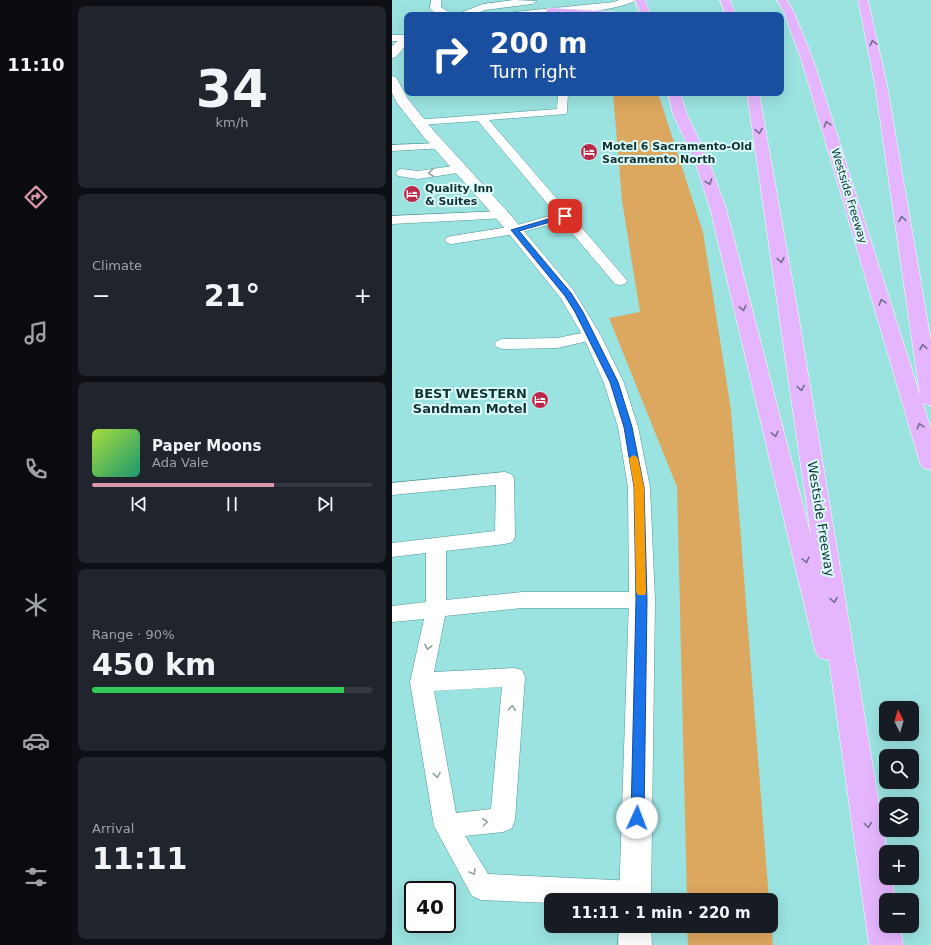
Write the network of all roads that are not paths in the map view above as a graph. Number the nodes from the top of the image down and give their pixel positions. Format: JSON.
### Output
{"nodes":[{"id":1,"x":436,"y":0,"type":"edge"},
{"id":2,"x":543,"y":0,"type":"edge"},
{"id":3,"x":628,"y":0,"type":"edge"},
{"id":4,"x":640,"y":0,"type":"edge"},
{"id":5,"x":725,"y":0,"type":"edge"},
{"id":6,"x":863,"y":0,"type":"edge"},
{"id":7,"x":785,"y":6,"type":"edge"},
{"id":8,"x":551,"y":11,"type":"junction"},
{"id":9,"x":442,"y":12,"type":"edge"},
{"id":10,"x":471,"y":12,"type":"edge"},
{"id":11,"x":542,"y":12,"type":"edge"},
{"id":12,"x":567,"y":12,"type":"edge"},
{"id":13,"x":645,"y":12,"type":"edge"},
{"id":14,"x":730,"y":12,"type":"edge"},
{"id":15,"x":392,"y":38,"type":"edge"},
{"id":16,"x":404,"y":38,"type":"edge"},
{"id":17,"x":404,"y":41,"type":"edge"},
{"id":18,"x":392,"y":54,"type":"edge"},
{"id":19,"x":393,"y":87,"type":"edge"},
{"id":20,"x":563,"y":96,"type":"edge"},
{"id":21,"x":675,"y":96,"type":"edge"},
{"id":22,"x":753,"y":96,"type":"edge"},
{"id":23,"x":480,"y":117,"type":"junction"},
{"id":24,"x":419,"y":122,"type":"junction"},
{"id":25,"x":440,"y":146,"type":"junction"},
{"id":26,"x":393,"y":152,"type":"edge"},
{"id":27,"x":460,"y":169,"type":"junction"},
{"id":28,"x":402,"y":172,"type":"dead end"},
{"id":29,"x":502,"y":216,"type":"junction"},
{"id":30,"x":565,"y":216,"type":"junction"},
{"id":31,"x":392,"y":220,"type":"edge"},
{"id":32,"x":515,"y":230,"type":"junction"},
{"id":33,"x":452,"y":240,"type":"dead end"},
{"id":34,"x":620,"y":282,"type":"dead end"},
{"id":35,"x":592,"y":336,"type":"junction"},
{"id":36,"x":502,"y":344,"type":"dead end"},
{"id":37,"x":931,"y":400,"type":"edge"},
{"id":38,"x":931,"y":463,"type":"edge"},
{"id":39,"x":392,"y":489,"type":"edge"},
{"id":40,"x":436,"y":545,"type":"junction"},
{"id":41,"x":392,"y":550,"type":"edge"},
{"id":42,"x":642,"y":600,"type":"junction"},
{"id":43,"x":436,"y":609,"type":"junction"},
{"id":44,"x":392,"y":614,"type":"edge"},
{"id":45,"x":421,"y":682,"type":"junction"},
{"id":46,"x":863,"y":787,"type":"junction"},
{"id":47,"x":446,"y":826,"type":"junction"},
{"id":48,"x":573,"y":893,"type":"edge"},
{"id":49,"x":635,"y":893,"type":"edge"},
{"id":50,"x":635,"y":933,"type":"edge"},
{"id":51,"x":635,"y":945,"type":"edge"},
{"id":52,"x":886,"y":945,"type":"edge"}],
"edges":[{"from":1,"to":9,"type":"street"},
{"from":2,"to":10,"type":"street"},
{"from":3,"to":8,"type":"street"},
{"from":4,"to":13,"type":"highway"},
{"from":5,"to":14,"type":"highway"},
{"from":37,"to":6,"type":"highway","one_way":true},
{"from":38,"to":7,"type":"highway","name":"Westside Freeway","one_way":true},
{"from":8,"to":11,"type":"street"},
{"from":8,"to":12,"type":"highway"},
{"from":15,"to":16,"type":"lane"},
{"from":17,"to":18,"type":"street"},
{"from":19,"to":24,"type":"street"},
{"from":20,"to":23,"type":"lane"},
{"from":21,"to":46,"type":"highway","one_way":true},
{"from":22,"to":46,"type":"highway","name":"Westside Freeway","one_way":true},
{"from":23,"to":24,"type":"lane"},
{"from":23,"to":30,"type":"lane"},
{"from":24,"to":25,"type":"street"},
{"from":25,"to":26,"type":"lane"},
{"from":25,"to":27,"type":"street"},
{"from":27,"to":28,"type":"lane","one_way":true},
{"from":27,"to":29,"type":"street"},
{"from":29,"to":31,"type":"lane"},
{"from":29,"to":32,"type":"street"},
{"from":30,"to":32,"type":"lane"},
{"from":30,"to":34,"type":"lane"},
{"from":32,"to":33,"type":"lane"},
{"from":32,"to":35,"type":"street"},
{"from":35,"to":36,"type":"lane"},
{"from":35,"to":42,"type":"street"},
{"from":39,"to":40,"type":"lane"},
{"from":40,"to":41,"type":"lane"},
{"from":40,"to":43,"type":"lane"},
{"from":42,"to":43,"type":"lane"},
{"from":42,"to":49,"type":"street"},
{"from":43,"to":44,"type":"lane"},
{"from":43,"to":45,"type":"lane","one_way":true},
{"from":45,"to":47,"type":"lane","one_way":true},
{"from":47,"to":45,"type":"lane","one_way":true},
{"from":46,"to":52,"type":"highway","name":"Westside Freeway","one_way":true},
{"from":47,"to":48,"type":"lane","one_way":true},
{"from":50,"to":51,"type":"street"}]}
